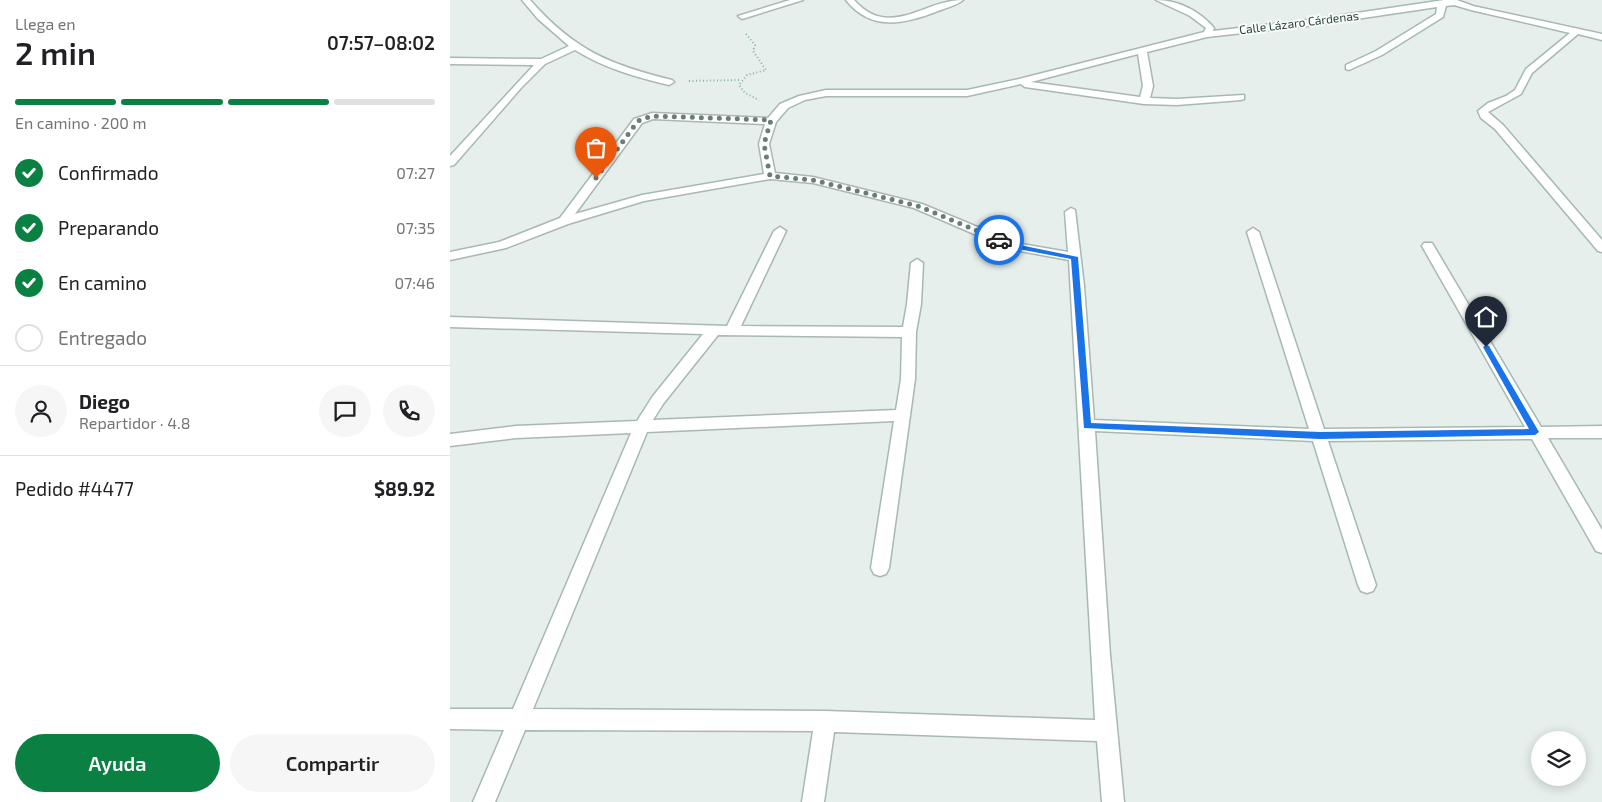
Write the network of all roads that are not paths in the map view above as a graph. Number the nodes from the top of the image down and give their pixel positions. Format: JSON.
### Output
{"nodes":[{"id":1,"x":526,"y":0,"type":"edge"},
{"id":2,"x":799,"y":0,"type":"edge"},
{"id":3,"x":850,"y":0,"type":"edge"},
{"id":4,"x":959,"y":0,"type":"edge"},
{"id":5,"x":1160,"y":0,"type":"edge"},
{"id":6,"x":1485,"y":1,"type":"edge"},
{"id":7,"x":1448,"y":2,"type":"edge"},
{"id":8,"x":1471,"y":8,"type":"junction"},
{"id":9,"x":742,"y":16,"type":"road end"},
{"id":10,"x":1602,"y":24,"type":"edge"},
{"id":11,"x":1576,"y":32,"type":"junction"},
{"id":12,"x":1207,"y":34,"type":"junction"},
{"id":13,"x":1592,"y":35,"type":"junction"},
{"id":14,"x":1602,"y":37,"type":"edge"},
{"id":15,"x":575,"y":48,"type":"junction"},
{"id":16,"x":1142,"y":51,"type":"junction"},
{"id":17,"x":450,"y":61,"type":"edge"},
{"id":18,"x":542,"y":62,"type":"junction"},
{"id":19,"x":1349,"y":67,"type":"dead end"},
{"id":20,"x":669,"y":82,"type":"road end"},
{"id":21,"x":1018,"y":82,"type":"junction"},
{"id":22,"x":1241,"y":97,"type":"dead end"},
{"id":23,"x":1144,"y":101,"type":"junction"},
{"id":24,"x":771,"y":120,"type":"junction"},
{"id":25,"x":450,"y":163,"type":"edge"},
{"id":26,"x":770,"y":176,"type":"junction"},
{"id":27,"x":1072,"y":212,"type":"dead end"},
{"id":28,"x":564,"y":221,"type":"junction"},
{"id":29,"x":780,"y":231,"type":"dead end"},
{"id":30,"x":1253,"y":232,"type":"dead end"},
{"id":31,"x":1428,"y":246,"type":"dead end"},
{"id":32,"x":1602,"y":248,"type":"edge"},
{"id":33,"x":450,"y":256,"type":"edge"},
{"id":34,"x":1075,"y":257,"type":"junction"},
{"id":35,"x":917,"y":263,"type":"dead end"},
{"id":36,"x":450,"y":322,"type":"edge"},
{"id":37,"x":714,"y":330,"type":"junction"},
{"id":38,"x":732,"y":330,"type":"junction"},
{"id":39,"x":909,"y":332,"type":"junction"},
{"id":40,"x":903,"y":415,"type":"junction"},
{"id":41,"x":1087,"y":426,"type":"junction"},
{"id":42,"x":641,"y":428,"type":"junction"},
{"id":43,"x":1535,"y":432,"type":"junction"},
{"id":44,"x":1602,"y":432,"type":"edge"},
{"id":45,"x":1320,"y":435,"type":"junction"},
{"id":46,"x":450,"y":440,"type":"edge"},
{"id":47,"x":1602,"y":546,"type":"edge"},
{"id":48,"x":880,"y":568,"type":"dead end"},
{"id":49,"x":1367,"y":585,"type":"dead end"},
{"id":50,"x":450,"y":719,"type":"edge"},
{"id":51,"x":518,"y":720,"type":"junction"},
{"id":52,"x":825,"y":721,"type":"junction"},
{"id":53,"x":1105,"y":731,"type":"junction"},
{"id":54,"x":484,"y":802,"type":"edge"},
{"id":55,"x":813,"y":802,"type":"edge"},
{"id":56,"x":1113,"y":802,"type":"edge"}],
"edges":[{"from":1,"to":15,"type":"street"},
{"from":2,"to":9,"type":"street"},
{"from":3,"to":4,"type":"street"},
{"from":5,"to":12,"type":"street"},
{"from":6,"to":8,"type":"street"},
{"from":7,"to":8,"type":"street"},
{"from":7,"to":12,"type":"street","name":"Calle Lázaro Cárdenas"},
{"from":7,"to":19,"type":"street"},
{"from":8,"to":11,"type":"street"},
{"from":10,"to":13,"type":"street"},
{"from":11,"to":13,"type":"street"},
{"from":11,"to":32,"type":"street"},
{"from":12,"to":16,"type":"street","name":"Calle Lázaro Cárdenas"},
{"from":13,"to":14,"type":"street"},
{"from":15,"to":18,"type":"street"},
{"from":15,"to":20,"type":"street"},
{"from":16,"to":21,"type":"street","name":"Calle Lázaro Cárdenas"},
{"from":16,"to":23,"type":"street"},
{"from":17,"to":18,"type":"street"},
{"from":18,"to":25,"type":"street"},
{"from":21,"to":23,"type":"street"},
{"from":21,"to":24,"type":"street","name":"Calle Lázaro Cárdenas"},
{"from":22,"to":23,"type":"street"},
{"from":24,"to":26,"type":"street"},
{"from":24,"to":28,"type":"street"},
{"from":26,"to":28,"type":"street"},
{"from":26,"to":34,"type":"street"},
{"from":27,"to":34,"type":"street"},
{"from":28,"to":33,"type":"street"},
{"from":29,"to":38,"type":"street"},
{"from":30,"to":45,"type":"street"},
{"from":31,"to":43,"type":"street"},
{"from":34,"to":41,"type":"street"},
{"from":35,"to":39,"type":"street"},
{"from":36,"to":37,"type":"street"},
{"from":37,"to":38,"type":"street"},
{"from":37,"to":42,"type":"street"},
{"from":38,"to":39,"type":"street"},
{"from":39,"to":40,"type":"street"},
{"from":40,"to":42,"type":"street"},
{"from":40,"to":48,"type":"street"},
{"from":41,"to":45,"type":"street"},
{"from":41,"to":53,"type":"street"},
{"from":42,"to":46,"type":"street"},
{"from":42,"to":51,"type":"street"},
{"from":43,"to":44,"type":"street"},
{"from":43,"to":45,"type":"street"},
{"from":43,"to":47,"type":"street"},
{"from":45,"to":49,"type":"street"},
{"from":50,"to":51,"type":"street"},
{"from":51,"to":52,"type":"street"},
{"from":51,"to":54,"type":"street"},
{"from":52,"to":53,"type":"street"},
{"from":52,"to":55,"type":"street"},
{"from":53,"to":56,"type":"street"}]}
